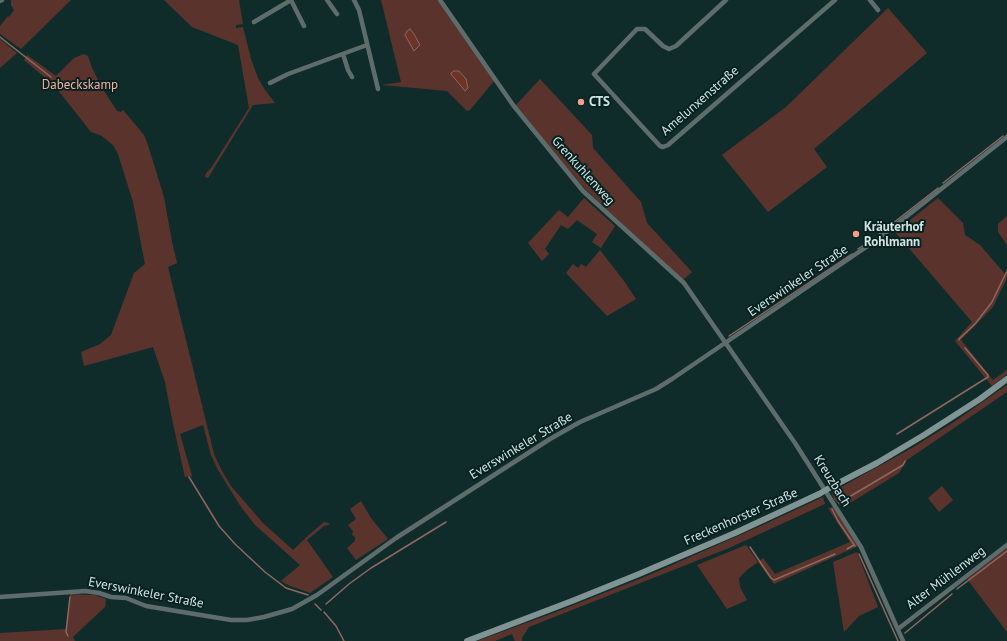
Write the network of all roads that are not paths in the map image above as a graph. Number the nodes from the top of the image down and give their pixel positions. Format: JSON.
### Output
{"nodes":[{"id":1,"x":291,"y":0,"type":"edge"},
{"id":2,"x":327,"y":0,"type":"edge"},
{"id":3,"x":354,"y":0,"type":"edge"},
{"id":4,"x":440,"y":0,"type":"edge"},
{"id":5,"x":726,"y":0,"type":"edge"},
{"id":6,"x":835,"y":0,"type":"edge"},
{"id":7,"x":870,"y":0,"type":"edge"},
{"id":8,"x":878,"y":10,"type":"dead end"},
{"id":9,"x":337,"y":14,"type":"dead end"},
{"id":10,"x":254,"y":22,"type":"dead end"},
{"id":11,"x":304,"y":26,"type":"dead end"},
{"id":12,"x":367,"y":45,"type":"junction"},
{"id":13,"x":343,"y":54,"type":"junction"},
{"id":14,"x":352,"y":77,"type":"dead end"},
{"id":15,"x":270,"y":83,"type":"dead end"},
{"id":16,"x":378,"y":89,"type":"dead end"},
{"id":17,"x":1007,"y":137,"type":"edge"},
{"id":18,"x":726,"y":342,"type":"junction"},
{"id":19,"x":1007,"y":379,"type":"edge"},
{"id":20,"x":1007,"y":545,"type":"edge"},
{"id":21,"x":0,"y":597,"type":"edge"},
{"id":22,"x":898,"y":629,"type":"junction"},
{"id":23,"x":467,"y":641,"type":"edge"},
{"id":24,"x":904,"y":641,"type":"edge"}],
"edges":[{"from":1,"to":10,"type":"street"},
{"from":1,"to":11,"type":"street"},
{"from":2,"to":9,"type":"street"},
{"from":3,"to":12,"type":"street"},
{"from":4,"to":18,"type":"street","name":"Grenkuhlenweg"},
{"from":5,"to":6,"type":"street","name":"Amelunxenstraße"},
{"from":7,"to":8,"type":"street"},
{"from":12,"to":13,"type":"street"},
{"from":12,"to":16,"type":"street"},
{"from":13,"to":14,"type":"street"},
{"from":13,"to":15,"type":"street"},
{"from":17,"to":18,"type":"street","name":"Everswinkeler Straße"},
{"from":18,"to":21,"type":"street","name":"Everswinkeler Straße"},
{"from":18,"to":22,"type":"street","name":"Kreuzbach"},
{"from":19,"to":23,"type":"main road","name":"Freckenhorster Straße","bridge":true},
{"from":20,"to":22,"type":"street","name":"Alter Mühlenweg"},
{"from":22,"to":24,"type":"street","name":"Kreuzbach"}]}
